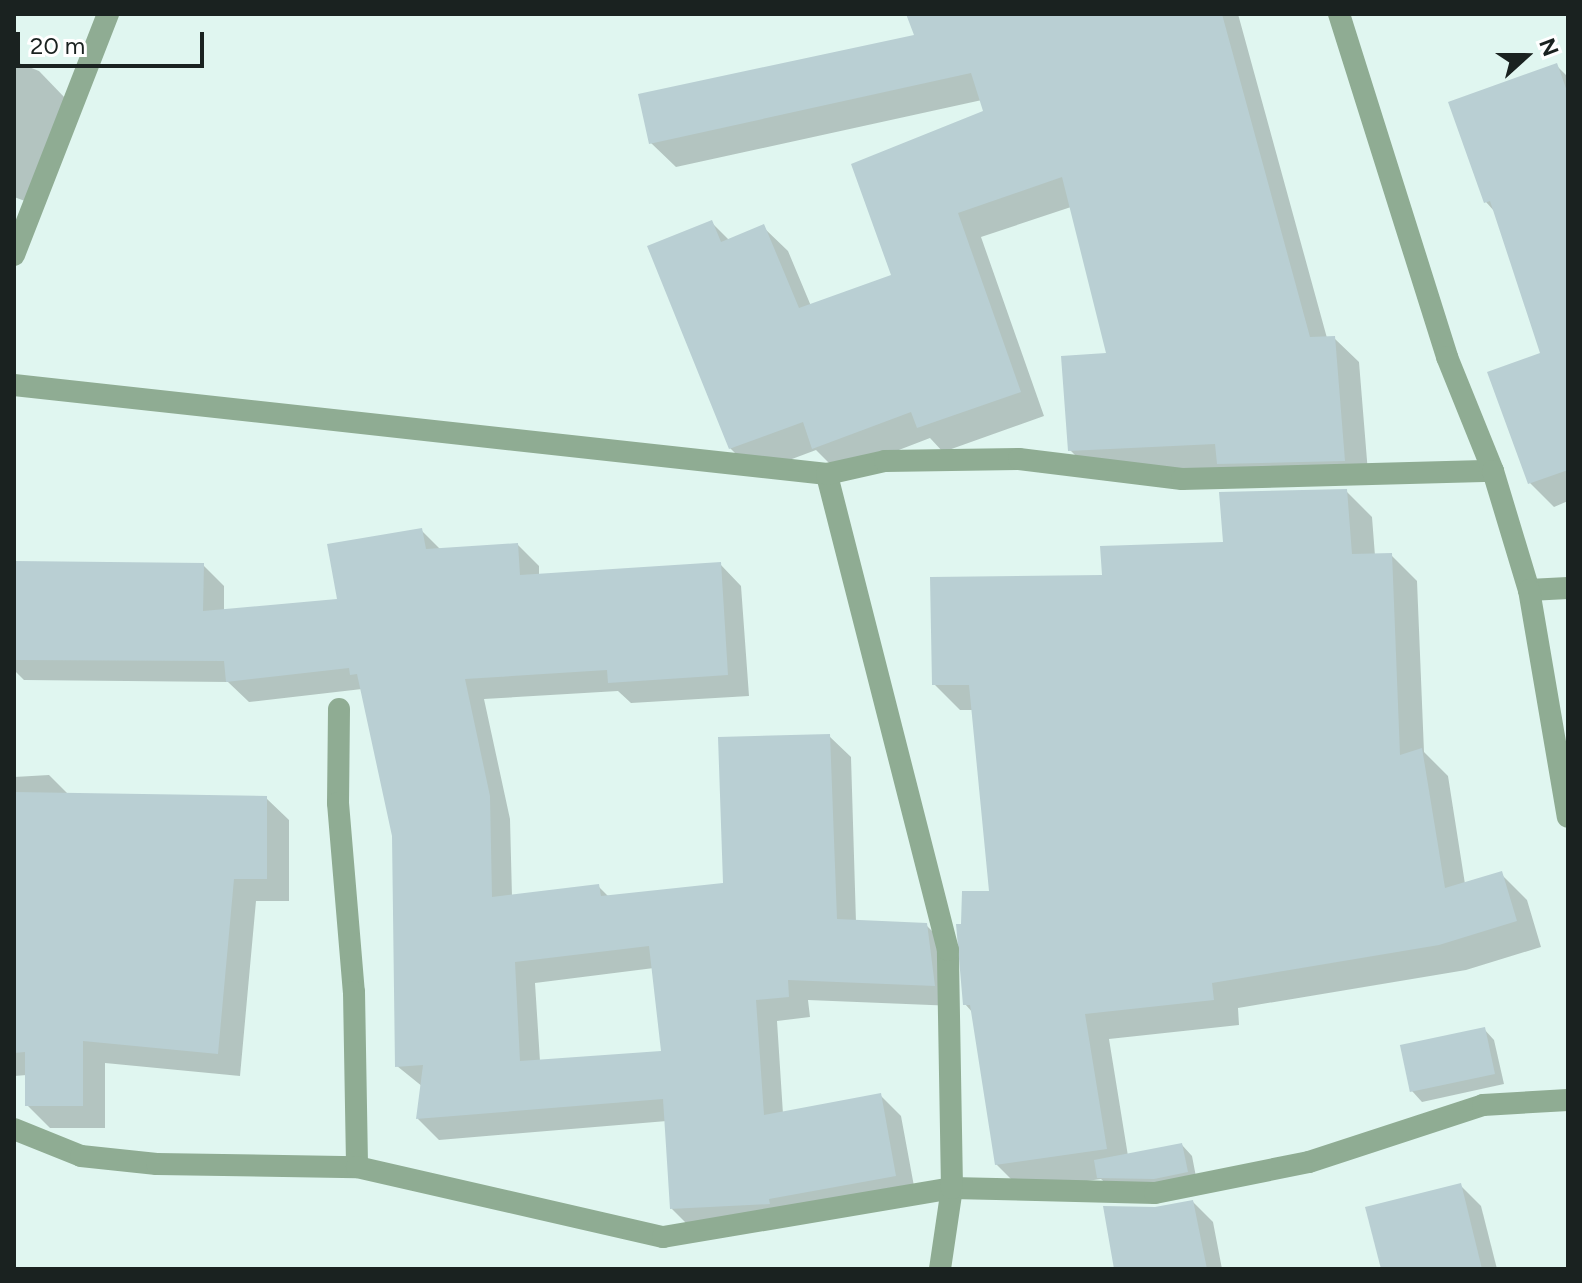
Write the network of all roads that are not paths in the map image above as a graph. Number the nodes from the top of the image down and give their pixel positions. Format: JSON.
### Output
{"nodes":[{"id":1,"x":108,"y":14,"type":"edge"},
{"id":2,"x":1339,"y":14,"type":"edge"},
{"id":3,"x":16,"y":242,"type":"edge"},
{"id":4,"x":14,"y":385,"type":"edge"},
{"id":5,"x":1493,"y":471,"type":"junction"},
{"id":6,"x":827,"y":474,"type":"junction"},
{"id":7,"x":1568,"y":588,"type":"edge"},
{"id":8,"x":1529,"y":590,"type":"junction"},
{"id":9,"x":339,"y":709,"type":"dead end"},
{"id":10,"x":1568,"y":817,"type":"edge"},
{"id":11,"x":1568,"y":1100,"type":"edge"},
{"id":12,"x":14,"y":1129,"type":"edge"},
{"id":13,"x":357,"y":1167,"type":"junction"},
{"id":14,"x":952,"y":1188,"type":"junction"},
{"id":15,"x":940,"y":1269,"type":"edge"}],
"edges":[{"from":1,"to":3,"type":"street"},
{"from":2,"to":5,"type":"street"},
{"from":4,"to":6,"type":"street"},
{"from":5,"to":6,"type":"street"},
{"from":5,"to":8,"type":"street"},
{"from":6,"to":14,"type":"street"},
{"from":7,"to":8,"type":"street"},
{"from":8,"to":10,"type":"street"},
{"from":9,"to":13,"type":"street"},
{"from":11,"to":14,"type":"street"},
{"from":12,"to":13,"type":"street"},
{"from":13,"to":14,"type":"street"},
{"from":14,"to":15,"type":"street"}]}
